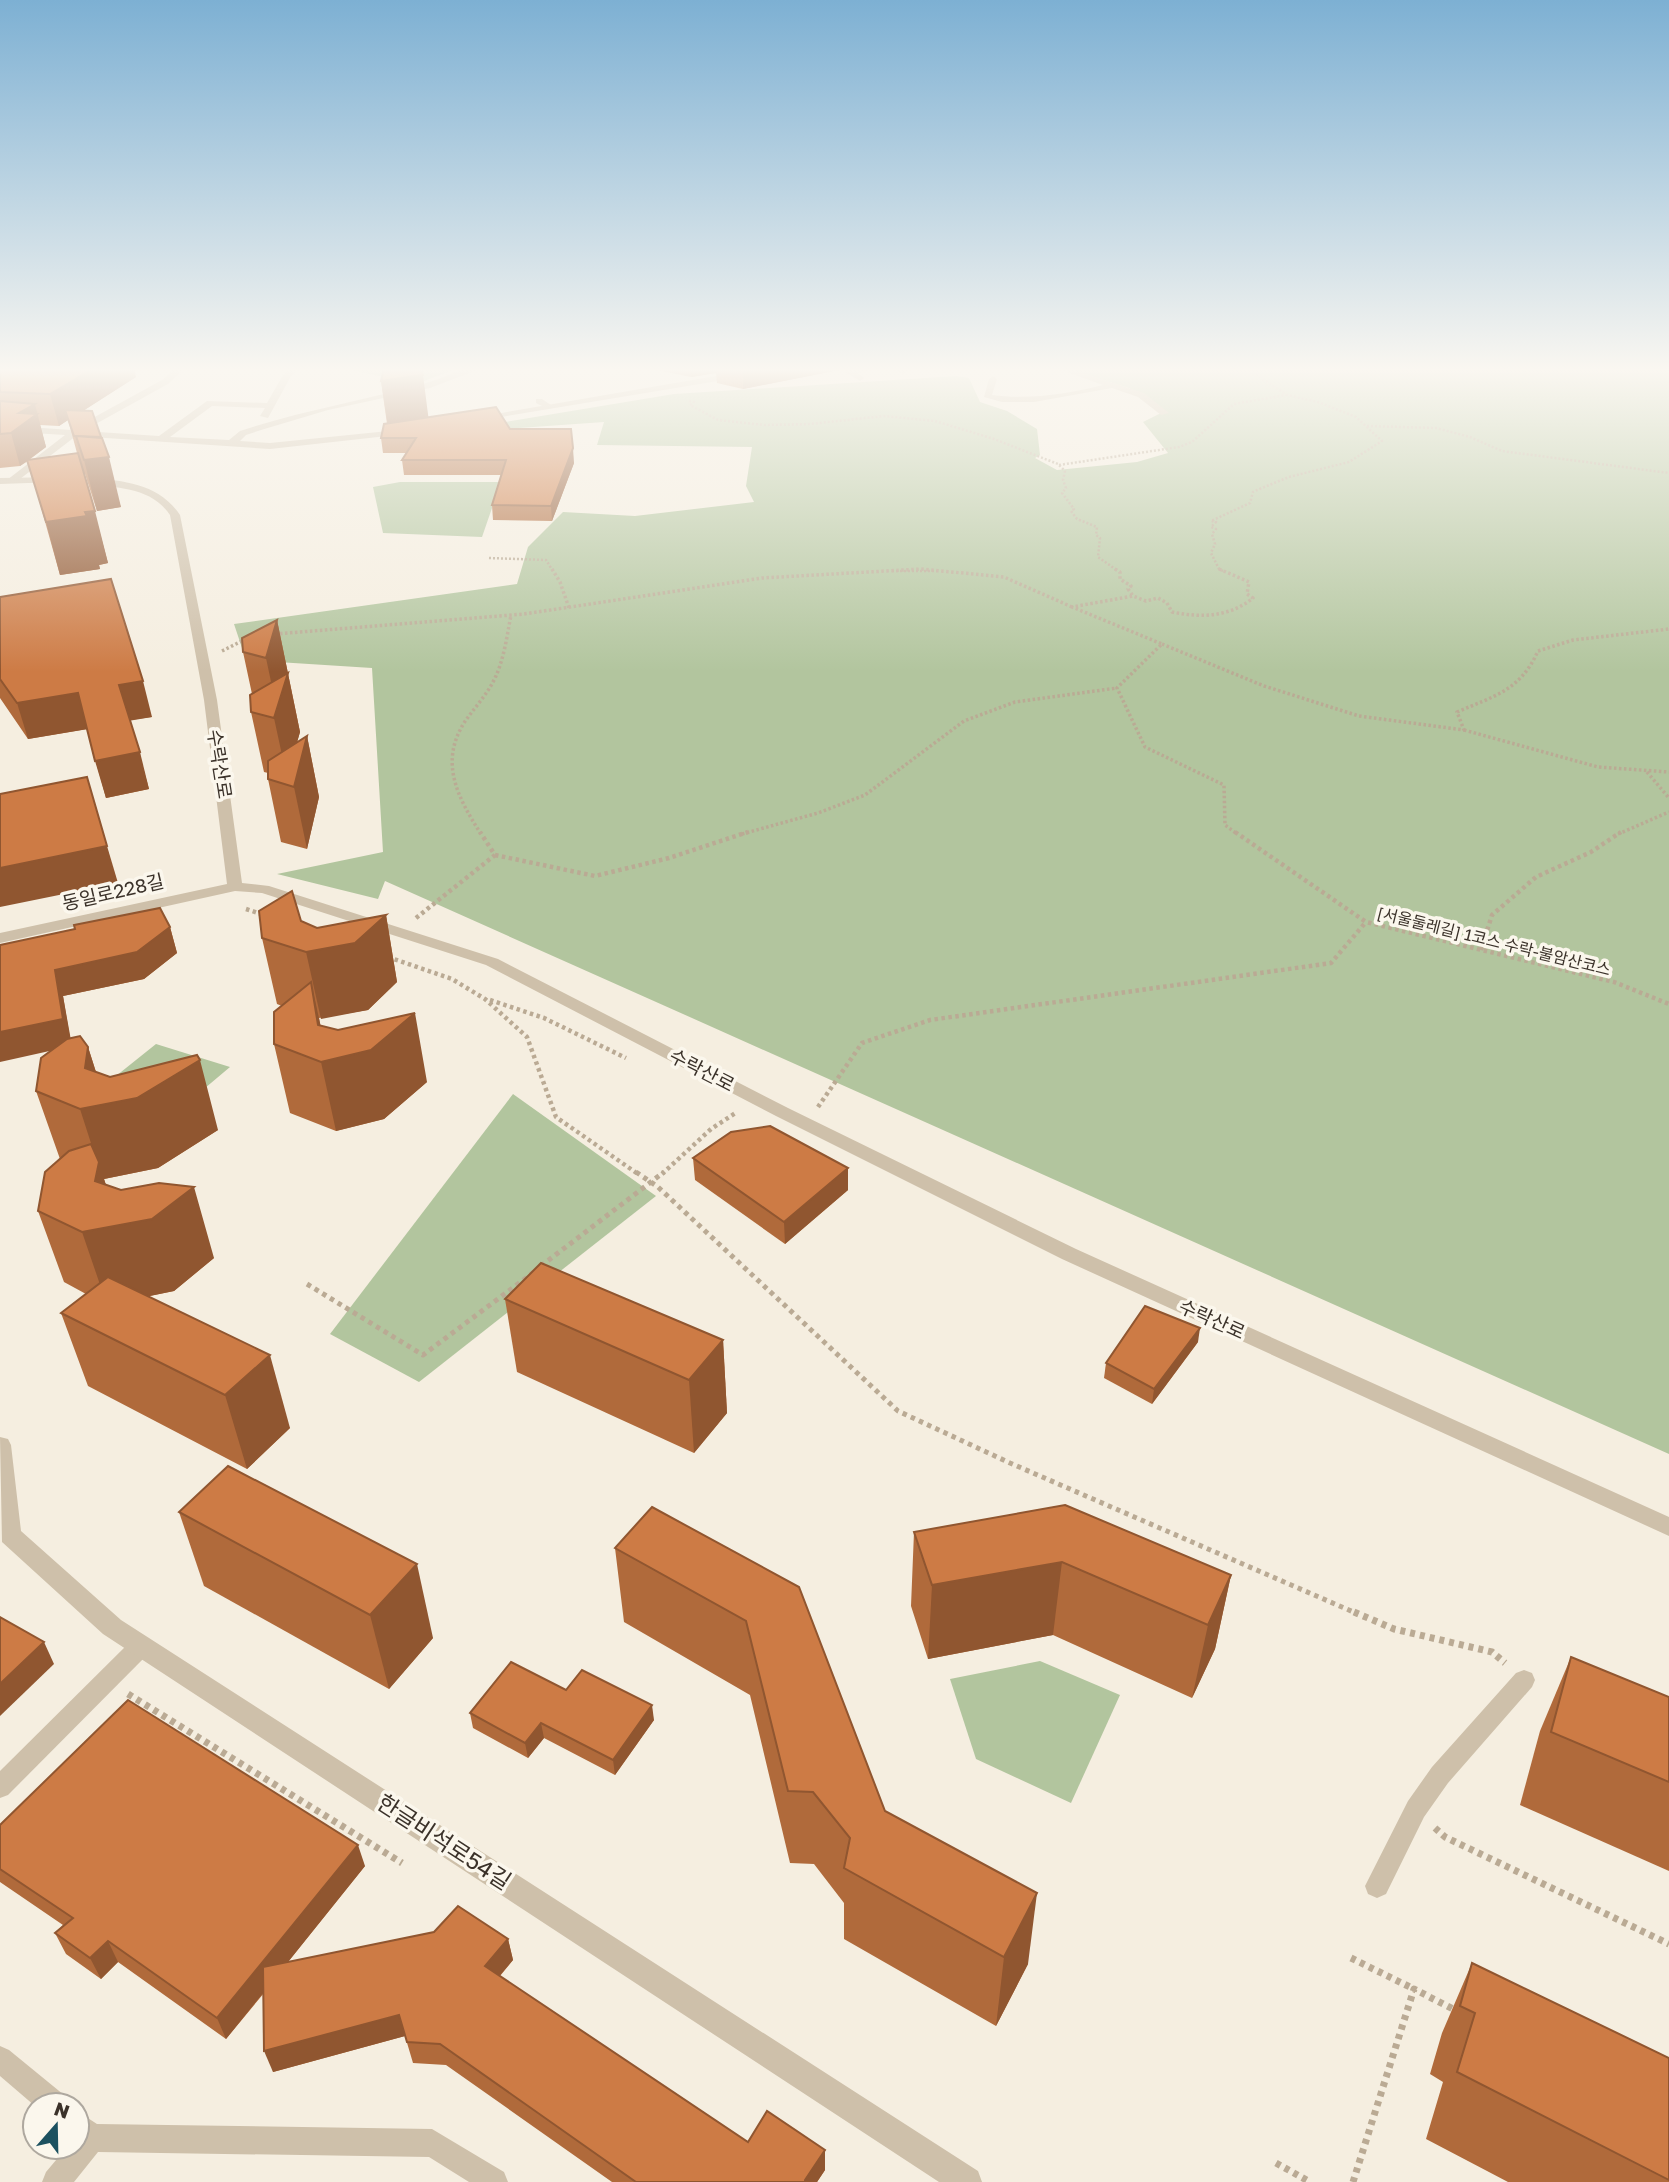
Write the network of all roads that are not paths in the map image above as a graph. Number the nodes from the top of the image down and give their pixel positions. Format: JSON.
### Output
{"nodes":[{"id":1,"x":22,"y":469,"type":"edge"},
{"id":2,"x":6,"y":480,"type":"edge"},
{"id":3,"x":234,"y":887,"type":"junction"},
{"id":4,"x":0,"y":938,"type":"edge"},
{"id":5,"x":0,"y":1444,"type":"edge"},
{"id":6,"x":1669,"y":1527,"type":"edge"},
{"id":7,"x":141,"y":1646,"type":"junction"},
{"id":8,"x":1524,"y":1680,"type":"road end"},
{"id":9,"x":0,"y":1787,"type":"edge"},
{"id":10,"x":1377,"y":1886,"type":"dead end"},
{"id":11,"x":0,"y":2059,"type":"edge"},
{"id":12,"x":38,"y":2091,"type":"edge"},
{"id":13,"x":91,"y":2132,"type":"edge"},
{"id":14,"x":68,"y":2161,"type":"edge"},
{"id":15,"x":56,"y":2182,"type":"edge"},
{"id":16,"x":494,"y":2182,"type":"edge"},
{"id":17,"x":968,"y":2182,"type":"edge"}],
"edges":[{"from":1,"to":2,"type":"street"},
{"from":2,"to":3,"type":"street","name":"수락산로"},
{"from":3,"to":4,"type":"street","name":"동일로228길"},
{"from":3,"to":6,"type":"street","name":"수락산로"},
{"from":5,"to":7,"type":"street","name":"한글비석로54길"},
{"from":7,"to":9,"type":"lane"},
{"from":7,"to":17,"type":"street","name":"한글비석로54길"},
{"from":8,"to":10,"type":"lane"},
{"from":11,"to":12,"type":"lane"},
{"from":13,"to":16,"type":"lane"},
{"from":14,"to":15,"type":"lane"}]}
